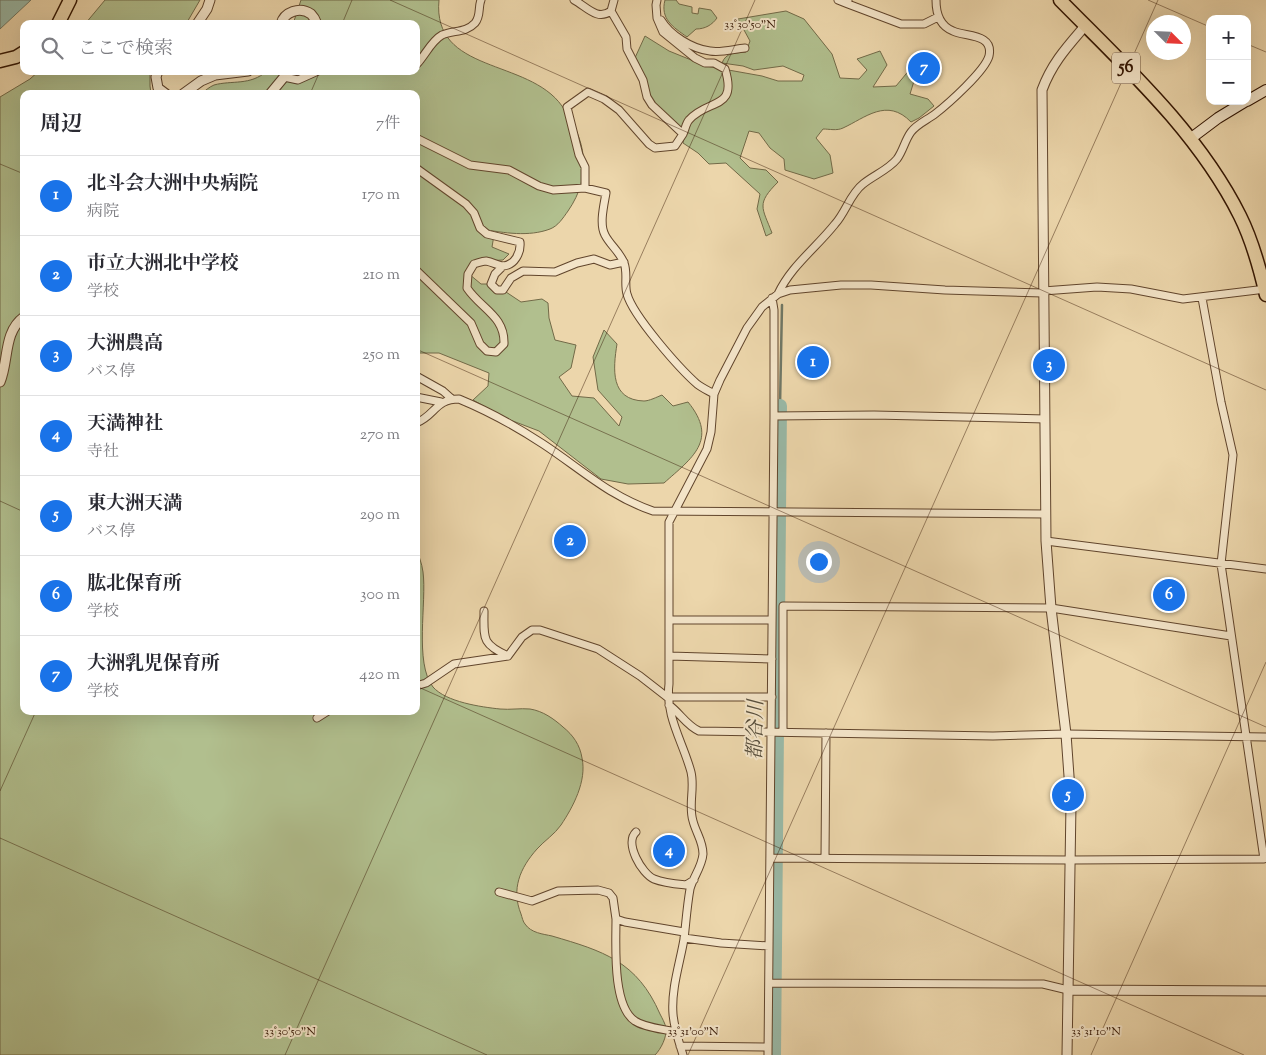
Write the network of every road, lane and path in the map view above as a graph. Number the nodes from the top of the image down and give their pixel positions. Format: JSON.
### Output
{"nodes":[{"id":1,"x":70,"y":0,"type":"edge"},
{"id":2,"x":210,"y":0,"type":"edge"},
{"id":3,"x":481,"y":0,"type":"edge"},
{"id":4,"x":574,"y":0,"type":"edge"},
{"id":5,"x":614,"y":0,"type":"edge"},
{"id":6,"x":838,"y":0,"type":"edge"},
{"id":7,"x":936,"y":0,"type":"edge"},
{"id":8,"x":1060,"y":0,"type":"edge"},
{"id":9,"x":848,"y":2,"type":"edge"},
{"id":10,"x":657,"y":3,"type":"edge"},
{"id":11,"x":611,"y":11,"type":"junction"},
{"id":12,"x":938,"y":18,"type":"junction"},
{"id":13,"x":60,"y":20,"type":"edge"},
{"id":14,"x":199,"y":20,"type":"edge"},
{"id":15,"x":282,"y":20,"type":"edge"},
{"id":16,"x":314,"y":20,"type":"edge"},
{"id":17,"x":1086,"y":26,"type":"junction"},
{"id":18,"x":745,"y":48,"type":"dead end"},
{"id":19,"x":20,"y":54,"type":"edge"},
{"id":20,"x":420,"y":60,"type":"edge"},
{"id":21,"x":0,"y":61,"type":"edge"},
{"id":22,"x":157,"y":75,"type":"edge"},
{"id":23,"x":215,"y":75,"type":"edge"},
{"id":24,"x":285,"y":75,"type":"edge"},
{"id":25,"x":288,"y":75,"type":"edge"},
{"id":26,"x":309,"y":75,"type":"edge"},
{"id":27,"x":161,"y":90,"type":"edge"},
{"id":28,"x":189,"y":90,"type":"edge"},
{"id":29,"x":273,"y":90,"type":"edge"},
{"id":30,"x":1266,"y":90,"type":"edge"},
{"id":31,"x":1251,"y":99,"type":"edge"},
{"id":32,"x":1240,"y":105,"type":"edge"},
{"id":33,"x":683,"y":134,"type":"junction"},
{"id":34,"x":1190,"y":138,"type":"junction"},
{"id":35,"x":420,"y":140,"type":"edge"},
{"id":36,"x":420,"y":171,"type":"edge"},
{"id":37,"x":585,"y":188,"type":"junction"},
{"id":38,"x":624,"y":262,"type":"junction"},
{"id":39,"x":503,"y":266,"type":"junction"},
{"id":40,"x":420,"y":274,"type":"edge"},
{"id":41,"x":1266,"y":291,"type":"edge"},
{"id":42,"x":1043,"y":292,"type":"junction"},
{"id":43,"x":775,"y":296,"type":"junction"},
{"id":44,"x":1202,"y":298,"type":"junction"},
{"id":45,"x":20,"y":321,"type":"edge"},
{"id":46,"x":420,"y":378,"type":"edge"},
{"id":47,"x":0,"y":382,"type":"edge"},
{"id":48,"x":714,"y":394,"type":"junction"},
{"id":49,"x":420,"y":398,"type":"edge"},
{"id":50,"x":452,"y":399,"type":"junction"},
{"id":51,"x":442,"y":402,"type":"junction"},
{"id":52,"x":779,"y":416,"type":"junction"},
{"id":53,"x":1045,"y":419,"type":"junction"},
{"id":54,"x":420,"y":421,"type":"edge"},
{"id":55,"x":674,"y":511,"type":"junction"},
{"id":56,"x":777,"y":513,"type":"junction"},
{"id":57,"x":1046,"y":514,"type":"junction"},
{"id":58,"x":1046,"y":541,"type":"junction"},
{"id":59,"x":1221,"y":564,"type":"junction"},
{"id":60,"x":1266,"y":569,"type":"edge"},
{"id":61,"x":778,"y":607,"type":"junction"},
{"id":62,"x":1051,"y":608,"type":"junction"},
{"id":63,"x":484,"y":611,"type":"dead end"},
{"id":64,"x":670,"y":620,"type":"junction"},
{"id":65,"x":772,"y":620,"type":"junction"},
{"id":66,"x":1231,"y":636,"type":"junction"},
{"id":67,"x":508,"y":656,"type":"junction"},
{"id":68,"x":669,"y":656,"type":"junction"},
{"id":69,"x":772,"y":659,"type":"junction"},
{"id":70,"x":420,"y":685,"type":"edge"},
{"id":71,"x":667,"y":697,"type":"junction"},
{"id":72,"x":772,"y":697,"type":"junction"},
{"id":73,"x":669,"y":706,"type":"junction"},
{"id":74,"x":322,"y":715,"type":"edge"},
{"id":75,"x":317,"y":718,"type":"dead end"},
{"id":76,"x":777,"y":732,"type":"junction"},
{"id":77,"x":826,"y":733,"type":"junction"},
{"id":78,"x":1066,"y":734,"type":"junction"},
{"id":79,"x":1246,"y":737,"type":"junction"},
{"id":80,"x":1266,"y":737,"type":"edge"},
{"id":81,"x":636,"y":832,"type":"dead end"},
{"id":82,"x":774,"y":858,"type":"junction"},
{"id":83,"x":825,"y":858,"type":"junction"},
{"id":84,"x":1071,"y":860,"type":"junction"},
{"id":85,"x":694,"y":880,"type":"junction"},
{"id":86,"x":499,"y":892,"type":"dead end"},
{"id":87,"x":616,"y":919,"type":"junction"},
{"id":88,"x":684,"y":935,"type":"junction"},
{"id":89,"x":770,"y":946,"type":"junction"},
{"id":90,"x":773,"y":982,"type":"junction"},
{"id":91,"x":1068,"y":990,"type":"junction"},
{"id":92,"x":1266,"y":991,"type":"edge"},
{"id":93,"x":676,"y":1032,"type":"junction"},
{"id":94,"x":680,"y":1046,"type":"junction"},
{"id":95,"x":768,"y":1047,"type":"junction"},
{"id":96,"x":683,"y":1055,"type":"edge"},
{"id":97,"x":768,"y":1055,"type":"edge"},
{"id":98,"x":1067,"y":1055,"type":"edge"}],
"edges":[{"from":1,"to":13,"type":"highway"},
{"from":2,"to":14,"type":"street"},
{"from":3,"to":20,"type":"street"},
{"from":4,"to":11,"type":"street"},
{"from":5,"to":11,"type":"street"},
{"from":6,"to":9,"type":"street"},
{"from":7,"to":12,"type":"street"},
{"from":8,"to":17,"type":"highway","number":"56"},
{"from":9,"to":12,"type":"street"},
{"from":10,"to":18,"type":"street"},
{"from":10,"to":33,"type":"street"},
{"from":11,"to":33,"type":"street"},
{"from":12,"to":43,"type":"street"},
{"from":15,"to":16,"type":"street"},
{"from":17,"to":34,"type":"highway","number":"56"},
{"from":17,"to":42,"type":"street"},
{"from":19,"to":21,"type":"highway"},
{"from":22,"to":27,"type":"street"},
{"from":23,"to":28,"type":"street"},
{"from":24,"to":29,"type":"street"},
{"from":25,"to":26,"type":"street"},
{"from":30,"to":31,"type":"main road"},
{"from":32,"to":34,"type":"main road"},
{"from":33,"to":37,"type":"street"},
{"from":34,"to":41,"type":"highway","number":"56"},
{"from":35,"to":37,"type":"street"},
{"from":36,"to":39,"type":"street"},
{"from":37,"to":38,"type":"street"},
{"from":38,"to":39,"type":"street"},
{"from":38,"to":48,"type":"street"},
{"from":39,"to":40,"type":"street"},
{"from":41,"to":44,"type":"street"},
{"from":42,"to":43,"type":"street"},
{"from":42,"to":44,"type":"street"},
{"from":42,"to":53,"type":"street"},
{"from":43,"to":48,"type":"street"},
{"from":43,"to":52,"type":"street"},
{"from":44,"to":59,"type":"street"},
{"from":45,"to":47,"type":"street"},
{"from":46,"to":50,"type":"street"},
{"from":48,"to":55,"type":"street"},
{"from":49,"to":51,"type":"street"},
{"from":50,"to":51,"type":"street"},
{"from":50,"to":55,"type":"street"},
{"from":51,"to":54,"type":"street"},
{"from":52,"to":53,"type":"street"},
{"from":52,"to":56,"type":"street"},
{"from":53,"to":57,"type":"street"},
{"from":55,"to":56,"type":"street"},
{"from":55,"to":64,"type":"street"},
{"from":56,"to":57,"type":"street"},
{"from":56,"to":61,"type":"street"},
{"from":57,"to":58,"type":"street"},
{"from":58,"to":59,"type":"street"},
{"from":58,"to":62,"type":"street"},
{"from":59,"to":60,"type":"street"},
{"from":59,"to":66,"type":"street"},
{"from":61,"to":62,"type":"street"},
{"from":61,"to":65,"type":"street"},
{"from":61,"to":76,"type":"street"},
{"from":62,"to":66,"type":"street"},
{"from":62,"to":78,"type":"street"},
{"from":63,"to":67,"type":"street"},
{"from":64,"to":65,"type":"street"},
{"from":64,"to":68,"type":"street"},
{"from":65,"to":69,"type":"street"},
{"from":66,"to":79,"type":"street"},
{"from":67,"to":70,"type":"street"},
{"from":67,"to":71,"type":"street"},
{"from":68,"to":69,"type":"street"},
{"from":68,"to":71,"type":"street"},
{"from":69,"to":72,"type":"street"},
{"from":71,"to":72,"type":"street"},
{"from":71,"to":73,"type":"street"},
{"from":72,"to":76,"type":"street"},
{"from":73,"to":76,"type":"street"},
{"from":73,"to":85,"type":"street"},
{"from":74,"to":75,"type":"street"},
{"from":76,"to":77,"type":"street"},
{"from":76,"to":82,"type":"street"},
{"from":77,"to":78,"type":"street"},
{"from":77,"to":83,"type":"street"},
{"from":78,"to":79,"type":"street"},
{"from":78,"to":84,"type":"street"},
{"from":79,"to":80,"type":"street"},
{"from":79,"to":84,"type":"street"},
{"from":81,"to":85,"type":"street"},
{"from":82,"to":83,"type":"street"},
{"from":82,"to":89,"type":"street"},
{"from":83,"to":84,"type":"street"},
{"from":84,"to":91,"type":"street"},
{"from":85,"to":88,"type":"street"},
{"from":86,"to":87,"type":"street"},
{"from":87,"to":88,"type":"street"},
{"from":87,"to":93,"type":"street"},
{"from":88,"to":89,"type":"street"},
{"from":88,"to":93,"type":"street"},
{"from":89,"to":90,"type":"street"},
{"from":90,"to":91,"type":"street"},
{"from":90,"to":95,"type":"street"},
{"from":91,"to":92,"type":"street"},
{"from":91,"to":98,"type":"street"},
{"from":93,"to":94,"type":"street"},
{"from":94,"to":95,"type":"street"},
{"from":94,"to":96,"type":"street"},
{"from":95,"to":97,"type":"street"}]}
